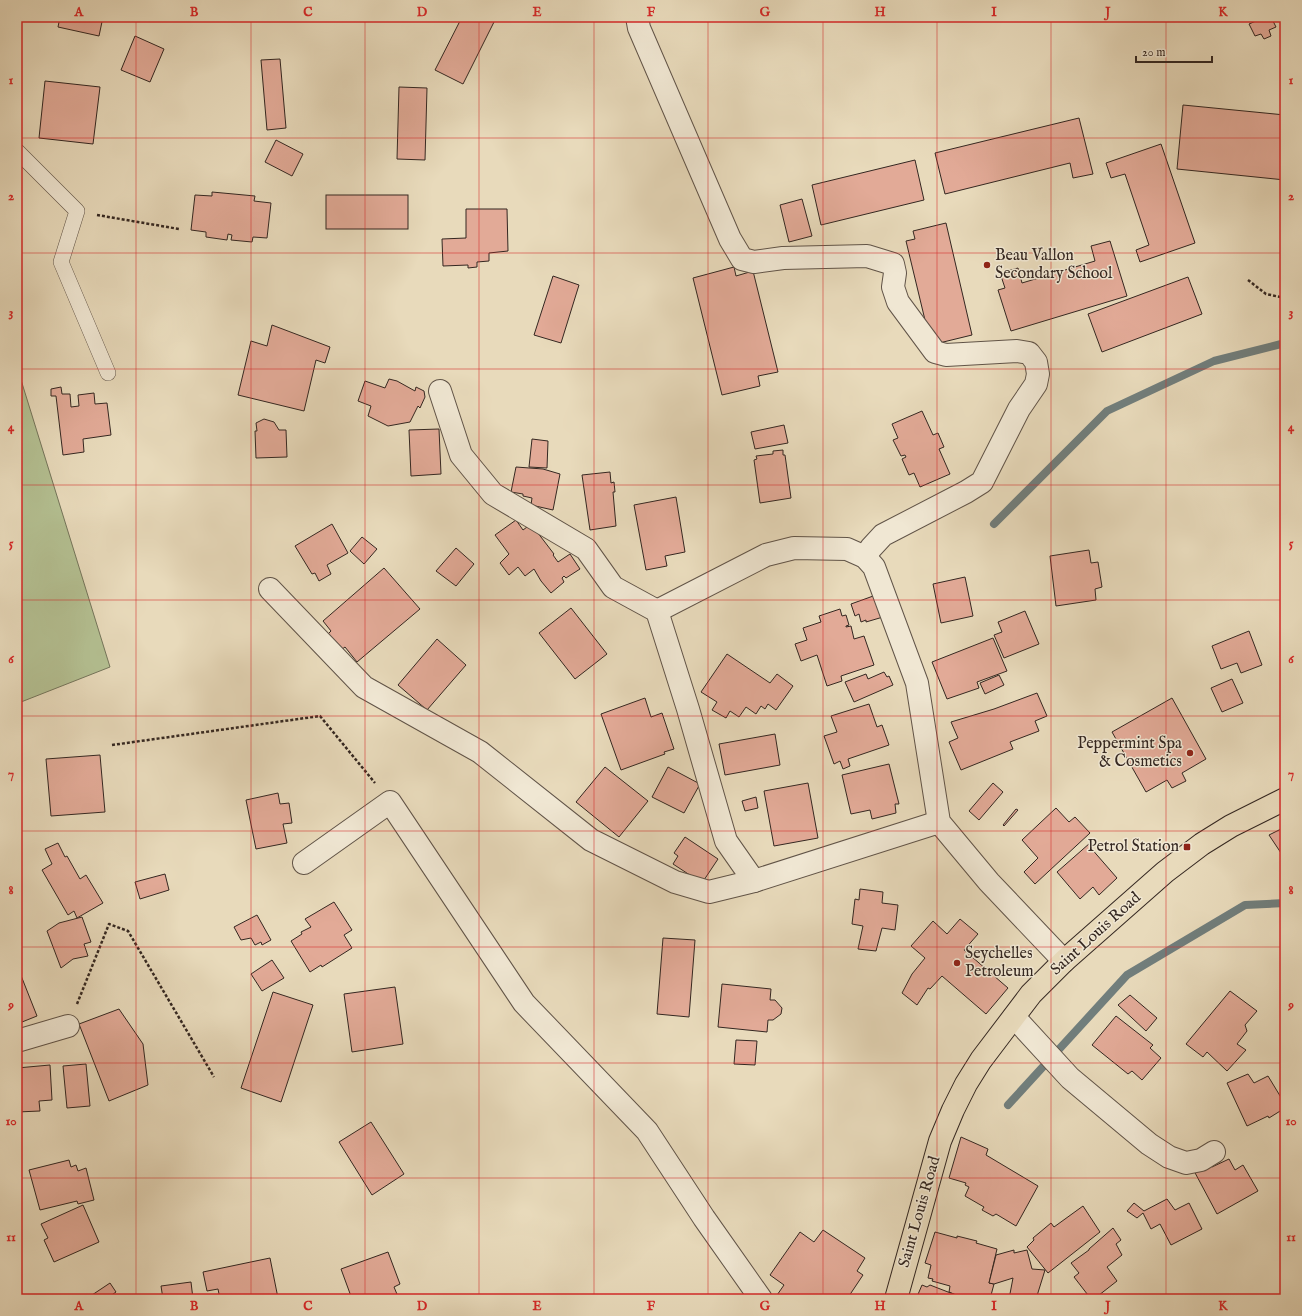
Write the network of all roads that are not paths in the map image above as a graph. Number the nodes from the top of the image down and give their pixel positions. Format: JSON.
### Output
{"nodes":[{"id":1,"x":637,"y":17,"type":"edge"},
{"id":2,"x":17,"y":151,"type":"edge"},
{"id":3,"x":108,"y":373,"type":"dead end"},
{"id":4,"x":440,"y":391,"type":"dead end"},
{"id":5,"x":865,"y":557,"type":"junction"},
{"id":6,"x":270,"y":589,"type":"dead end"},
{"id":7,"x":657,"y":611,"type":"junction"},
{"id":8,"x":1285,"y":799,"type":"edge"},
{"id":9,"x":939,"y":822,"type":"junction"},
{"id":10,"x":304,"y":863,"type":"dead end"},
{"id":11,"x":754,"y":881,"type":"junction"},
{"id":12,"x":1064,"y":962,"type":"junction"},
{"id":13,"x":1014,"y":1017,"type":"junction"},
{"id":14,"x":68,"y":1026,"type":"road end"},
{"id":15,"x":17,"y":1041,"type":"edge"},
{"id":16,"x":1214,"y":1152,"type":"dead end"},
{"id":17,"x":761,"y":1299,"type":"edge"},
{"id":18,"x":896,"y":1299,"type":"edge"}],
"edges":[{"from":1,"to":5,"type":"street"},
{"from":2,"to":3,"type":"lane"},
{"from":4,"to":7,"type":"street"},
{"from":5,"to":7,"type":"street"},
{"from":5,"to":9,"type":"street"},
{"from":6,"to":11,"type":"street"},
{"from":7,"to":11,"type":"street"},
{"from":8,"to":12,"type":"main road","name":"Saint Louis Road"},
{"from":9,"to":11,"type":"street"},
{"from":9,"to":12,"type":"street"},
{"from":10,"to":17,"type":"street"},
{"from":12,"to":13,"type":"main road","name":"Saint Louis Road"},
{"from":13,"to":16,"type":"street"},
{"from":13,"to":18,"type":"main road","name":"Saint Louis Road"},
{"from":14,"to":15,"type":"street"}]}
